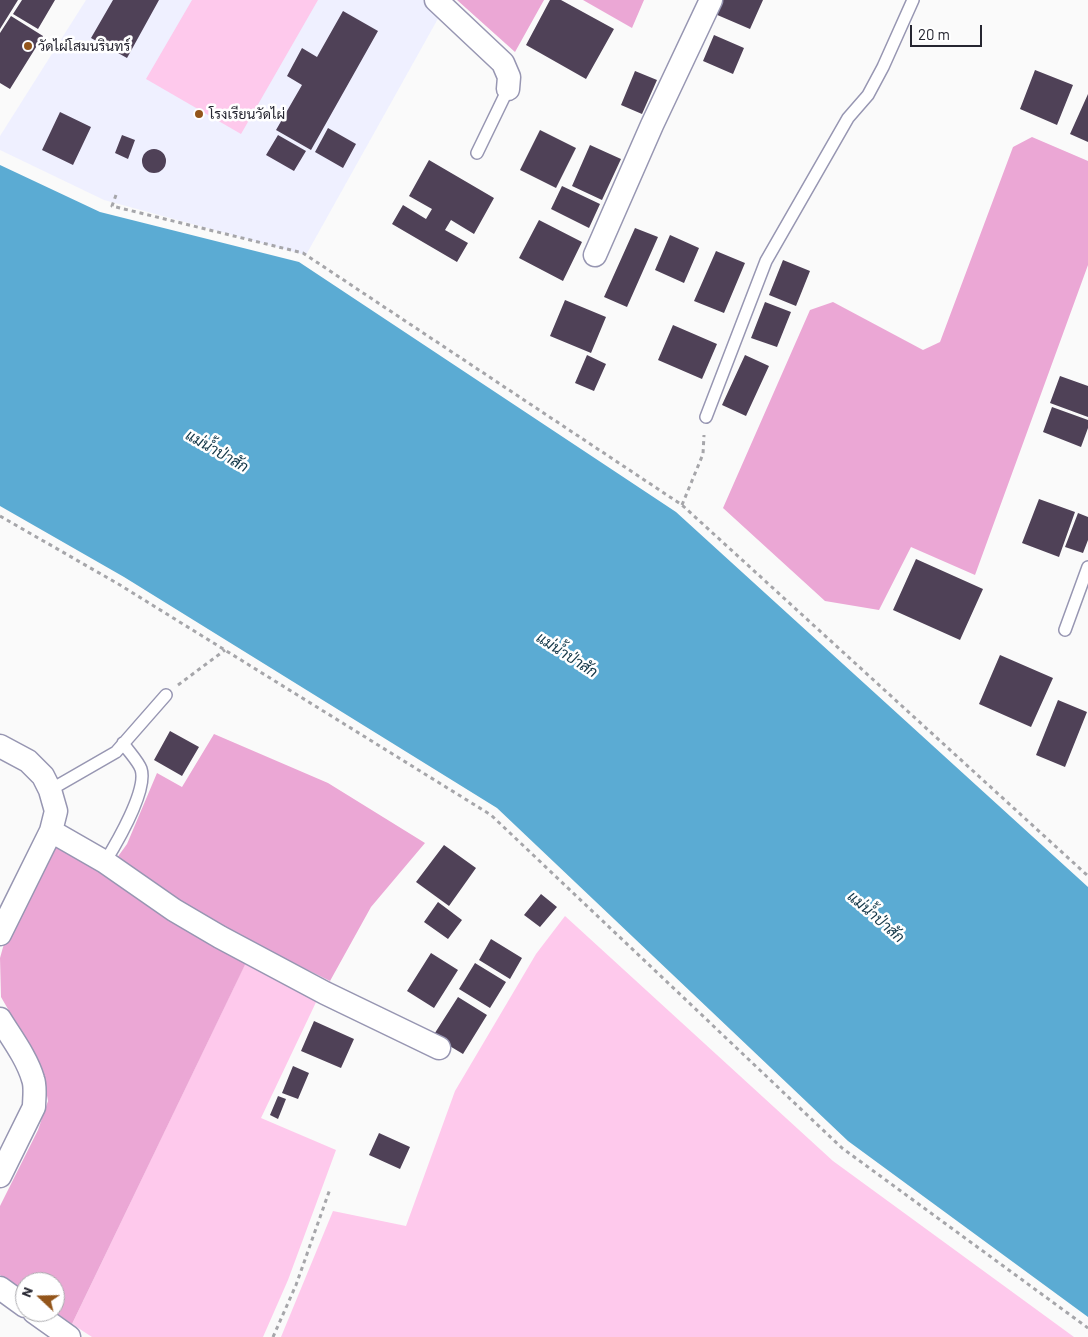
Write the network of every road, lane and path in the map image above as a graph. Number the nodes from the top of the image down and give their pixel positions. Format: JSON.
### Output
{"nodes":[{"id":1,"x":436,"y":0,"type":"edge"},
{"id":2,"x":711,"y":0,"type":"edge"},
{"id":3,"x":913,"y":0,"type":"edge"},
{"id":4,"x":508,"y":89,"type":"joint"},
{"id":5,"x":477,"y":153,"type":"dead end"},
{"id":6,"x":116,"y":195,"type":"dead end"},
{"id":7,"x":595,"y":255,"type":"dead end"},
{"id":8,"x":706,"y":417,"type":"joint"},
{"id":9,"x":682,"y":505,"type":"junction"},
{"id":10,"x":0,"y":516,"type":"edge"},
{"id":11,"x":1088,"y":567,"type":"edge"},
{"id":12,"x":1065,"y":630,"type":"dead end"},
{"id":13,"x":224,"y":650,"type":"junction"},
{"id":14,"x":166,"y":695,"type":"joint"},
{"id":15,"x":123,"y":743,"type":"junction"},
{"id":16,"x":0,"y":746,"type":"edge"},
{"id":17,"x":50,"y":790,"type":"junction"},
{"id":18,"x":51,"y":831,"type":"junction"},
{"id":19,"x":105,"y":862,"type":"junction"},
{"id":20,"x":1088,"y":876,"type":"edge"},
{"id":21,"x":0,"y":934,"type":"edge"},
{"id":22,"x":0,"y":1019,"type":"edge"},
{"id":23,"x":439,"y":1048,"type":"dead end"},
{"id":24,"x":0,"y":1176,"type":"edge"},
{"id":25,"x":330,"y":1189,"type":"dead end"},
{"id":26,"x":0,"y":1288,"type":"edge"},
{"id":27,"x":15,"y":1299,"type":"edge"},
{"id":28,"x":48,"y":1322,"type":"edge"},
{"id":29,"x":1088,"y":1328,"type":"edge"},
{"id":30,"x":69,"y":1337,"type":"edge"},
{"id":31,"x":272,"y":1337,"type":"edge"}],
"edges":[{"from":1,"to":4,"type":"street"},
{"from":2,"to":7,"type":"street"},
{"from":3,"to":8,"type":"lane"},
{"from":4,"to":5,"type":"lane"},
{"from":6,"to":9,"type":"path"},
{"from":8,"to":9,"type":"path"},
{"from":9,"to":20,"type":"path"},
{"from":10,"to":13,"type":"path"},
{"from":11,"to":12,"type":"lane"},
{"from":13,"to":14,"type":"path"},
{"from":13,"to":29,"type":"path"},
{"from":14,"to":15,"type":"lane"},
{"from":15,"to":17,"type":"lane"},
{"from":15,"to":19,"type":"lane"},
{"from":16,"to":17,"type":"street"},
{"from":17,"to":18,"type":"street"},
{"from":18,"to":19,"type":"street"},
{"from":18,"to":21,"type":"street"},
{"from":19,"to":23,"type":"street"},
{"from":22,"to":24,"type":"street"},
{"from":25,"to":31,"type":"path"},
{"from":26,"to":27,"type":"street"},
{"from":28,"to":30,"type":"street"}]}
